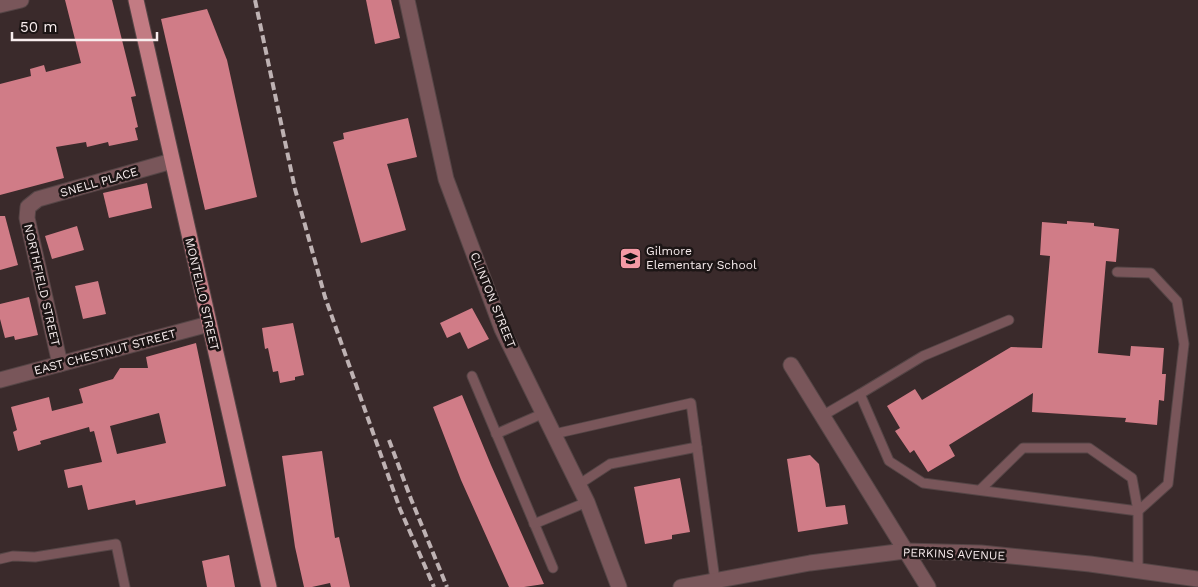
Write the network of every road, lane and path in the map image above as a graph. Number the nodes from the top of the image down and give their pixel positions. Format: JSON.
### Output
{"nodes":[{"id":1,"x":21,"y":0,"type":"edge"},
{"id":2,"x":136,"y":0,"type":"edge"},
{"id":3,"x":407,"y":0,"type":"edge"},
{"id":4,"x":0,"y":6,"type":"edge"},
{"id":5,"x":172,"y":161,"type":"junction"},
{"id":6,"x":28,"y":207,"type":"joint"},
{"id":7,"x":1118,"y":272,"type":"dead end"},
{"id":8,"x":1009,"y":320,"type":"dead end"},
{"id":9,"x":209,"y":324,"type":"junction"},
{"id":10,"x":60,"y":364,"type":"junction"},
{"id":11,"x":790,"y":365,"type":"dead end"},
{"id":12,"x":472,"y":376,"type":"dead end"},
{"id":13,"x":0,"y":380,"type":"edge"},
{"id":14,"x":860,"y":394,"type":"junction"},
{"id":15,"x":544,"y":414,"type":"junction"},
{"id":16,"x":822,"y":416,"type":"junction"},
{"id":17,"x":496,"y":434,"type":"junction"},
{"id":18,"x":554,"y":434,"type":"junction"},
{"id":19,"x":697,"y":447,"type":"junction"},
{"id":20,"x":578,"y":484,"type":"junction"},
{"id":21,"x":981,"y":489,"type":"junction"},
{"id":22,"x":587,"y":502,"type":"junction"},
{"id":23,"x":1138,"y":511,"type":"junction"},
{"id":24,"x":534,"y":524,"type":"junction"},
{"id":25,"x":905,"y":551,"type":"junction"},
{"id":26,"x":0,"y":559,"type":"edge"},
{"id":27,"x":553,"y":568,"type":"dead end"},
{"id":28,"x":1138,"y":571,"type":"junction"},
{"id":29,"x":1198,"y":578,"type":"edge"},
{"id":30,"x":715,"y":580,"type":"junction"},
{"id":31,"x":125,"y":587,"type":"edge"},
{"id":32,"x":269,"y":587,"type":"edge"},
{"id":33,"x":619,"y":587,"type":"edge"},
{"id":34,"x":681,"y":587,"type":"edge"},
{"id":35,"x":928,"y":587,"type":"edge"}],
"edges":[{"from":1,"to":4,"type":"street"},
{"from":2,"to":5,"type":"main road","name":"MONTELLO STREET"},
{"from":3,"to":15,"type":"street","name":"CLINTON STREET"},
{"from":5,"to":6,"type":"street","name":"SNELL PLACE"},
{"from":5,"to":9,"type":"main road","name":"MONTELLO STREET"},
{"from":6,"to":10,"type":"street","name":"NORTHFIELD STREET"},
{"from":7,"to":23,"type":"lane"},
{"from":8,"to":14,"type":"lane"},
{"from":9,"to":10,"type":"street","name":"EAST CHESTNUT STREET"},
{"from":9,"to":32,"type":"main road","name":"MONTELLO STREET"},
{"from":10,"to":13,"type":"street","name":"EAST CHESTNUT STREET"},
{"from":11,"to":16,"type":"street"},
{"from":12,"to":17,"type":"lane"},
{"from":14,"to":16,"type":"lane"},
{"from":14,"to":21,"type":"lane"},
{"from":15,"to":17,"type":"lane"},
{"from":15,"to":18,"type":"street","name":"CLINTON STREET"},
{"from":16,"to":25,"type":"street"},
{"from":17,"to":24,"type":"lane"},
{"from":18,"to":19,"type":"lane"},
{"from":18,"to":20,"type":"street","name":"CLINTON STREET"},
{"from":19,"to":20,"type":"lane"},
{"from":19,"to":30,"type":"lane"},
{"from":20,"to":22,"type":"street","name":"CLINTON STREET"},
{"from":21,"to":23,"type":"lane"},
{"from":21,"to":23,"type":"lane"},
{"from":22,"to":24,"type":"lane"},
{"from":22,"to":33,"type":"street","name":"CLINTON STREET"},
{"from":23,"to":28,"type":"lane"},
{"from":24,"to":27,"type":"lane"},
{"from":25,"to":28,"type":"street","name":"PERKINS AVENUE"},
{"from":25,"to":30,"type":"street","name":"PERKINS AVENUE"},
{"from":25,"to":35,"type":"street"},
{"from":26,"to":31,"type":"lane"},
{"from":28,"to":29,"type":"street","name":"PERKINS AVENUE"},
{"from":30,"to":34,"type":"street","name":"PERKINS AVENUE"}]}
